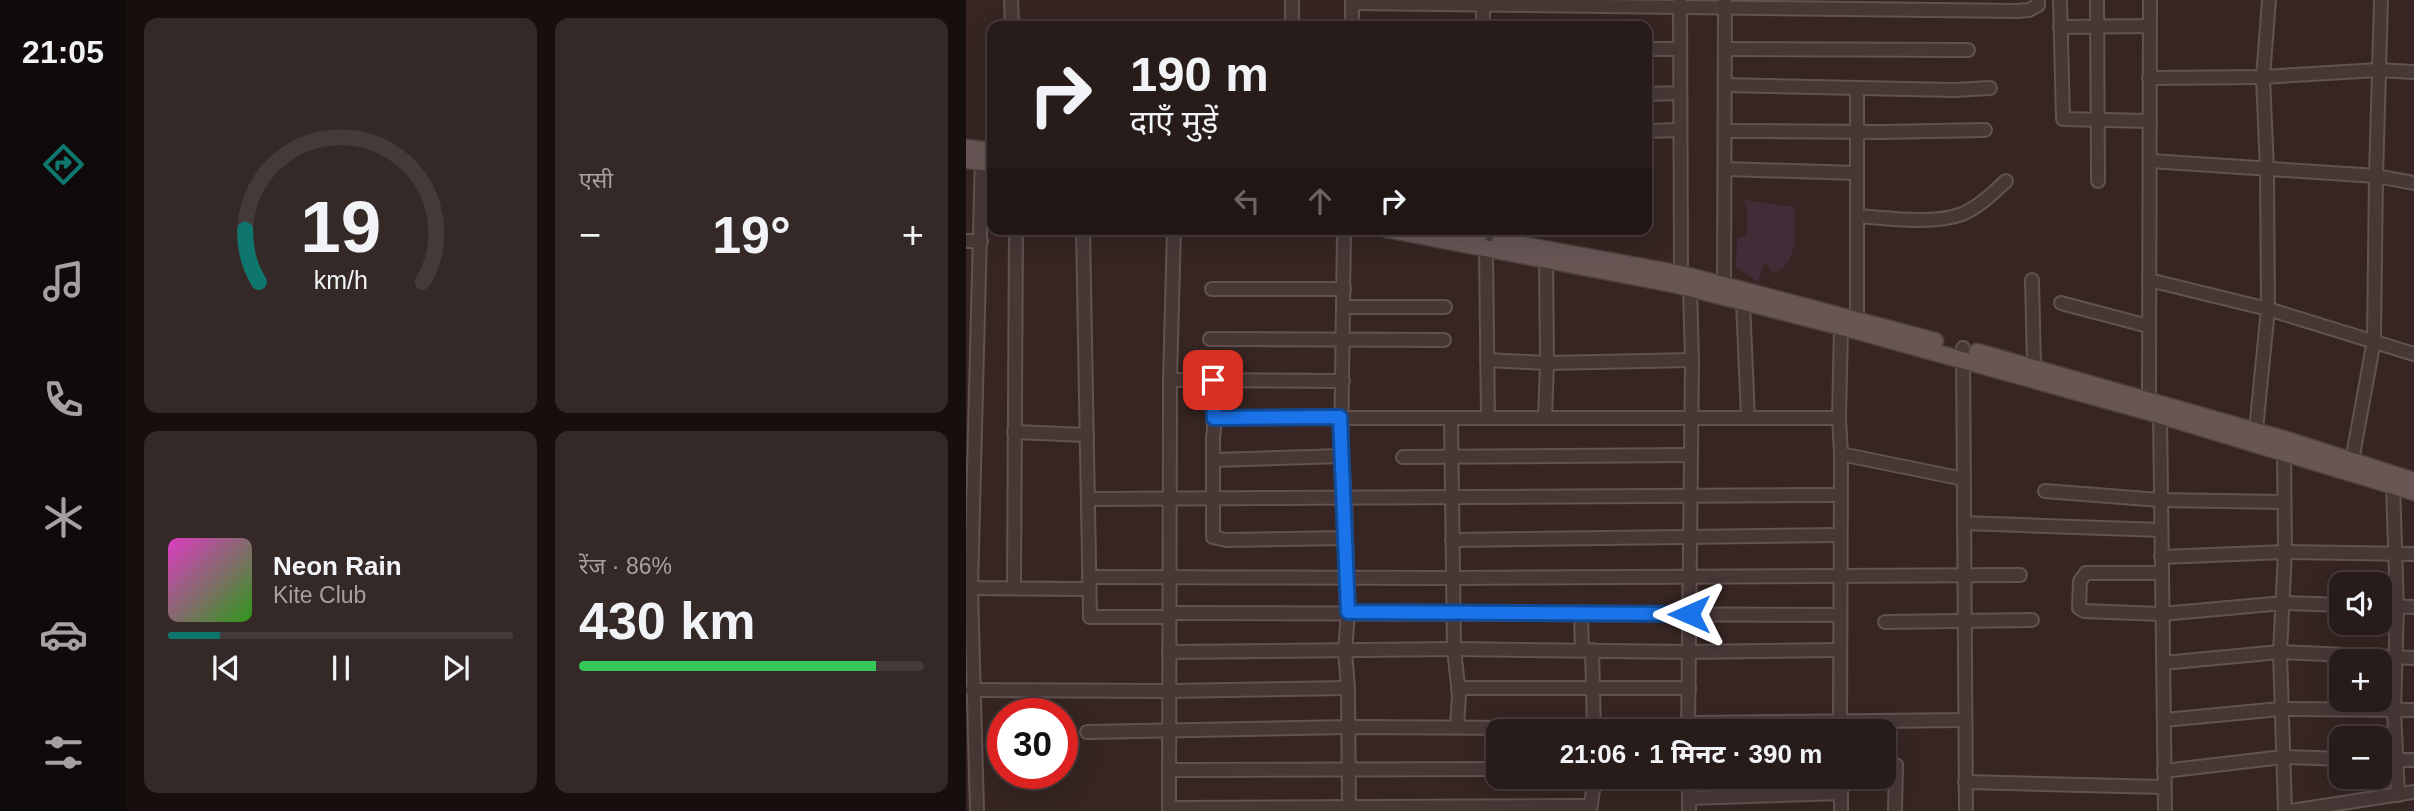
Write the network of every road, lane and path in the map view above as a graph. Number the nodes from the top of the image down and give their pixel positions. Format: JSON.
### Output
{"nodes":[{"id":1,"x":1011,"y":0,"type":"edge"},
{"id":2,"x":1293,"y":0,"type":"edge"},
{"id":3,"x":2038,"y":0,"type":"edge"},
{"id":4,"x":2060,"y":0,"type":"edge"},
{"id":5,"x":2097,"y":0,"type":"edge"},
{"id":6,"x":2150,"y":0,"type":"edge"},
{"id":7,"x":2269,"y":0,"type":"edge"},
{"id":8,"x":2381,"y":0,"type":"edge"},
{"id":9,"x":1352,"y":1,"type":"edge"},
{"id":10,"x":1680,"y":4,"type":"edge"},
{"id":11,"x":1725,"y":4,"type":"edge"},
{"id":12,"x":1814,"y":4,"type":"edge"},
{"id":13,"x":1483,"y":5,"type":"junction"},
{"id":14,"x":1012,"y":21,"type":"edge"},
{"id":15,"x":1292,"y":21,"type":"edge"},
{"id":16,"x":1352,"y":21,"type":"edge"},
{"id":17,"x":1483,"y":21,"type":"edge"},
{"id":18,"x":2097,"y":26,"type":"junction"},
{"id":19,"x":2149,"y":26,"type":"junction"},
{"id":20,"x":2060,"y":27,"type":"junction"},
{"id":21,"x":1652,"y":49,"type":"edge"},
{"id":22,"x":1680,"y":49,"type":"junction"},
{"id":23,"x":1725,"y":49,"type":"junction"},
{"id":24,"x":1968,"y":50,"type":"dead end"},
{"id":25,"x":2378,"y":70,"type":"junction"},
{"id":26,"x":2414,"y":72,"type":"edge"},
{"id":27,"x":2263,"y":77,"type":"junction"},
{"id":28,"x":2149,"y":78,"type":"junction"},
{"id":29,"x":1725,"y":85,"type":"junction"},
{"id":30,"x":1857,"y":88,"type":"junction"},
{"id":31,"x":1990,"y":89,"type":"dead end"},
{"id":32,"x":1679,"y":93,"type":"junction"},
{"id":33,"x":1652,"y":94,"type":"edge"},
{"id":34,"x":2098,"y":120,"type":"junction"},
{"id":35,"x":2150,"y":121,"type":"junction"},
{"id":36,"x":1679,"y":130,"type":"junction"},
{"id":37,"x":1985,"y":130,"type":"dead end"},
{"id":38,"x":1652,"y":131,"type":"edge"},
{"id":39,"x":1725,"y":131,"type":"junction"},
{"id":40,"x":1857,"y":132,"type":"junction"},
{"id":41,"x":980,"y":156,"type":"edge"},
{"id":42,"x":2151,"y":161,"type":"junction"},
{"id":43,"x":1725,"y":169,"type":"junction"},
{"id":44,"x":2267,"y":170,"type":"junction"},
{"id":45,"x":1857,"y":173,"type":"junction"},
{"id":46,"x":2376,"y":176,"type":"junction"},
{"id":47,"x":2007,"y":181,"type":"dead end"},
{"id":48,"x":2098,"y":181,"type":"dead end"},
{"id":49,"x":2414,"y":183,"type":"edge"},
{"id":50,"x":1857,"y":216,"type":"junction"},
{"id":51,"x":1016,"y":235,"type":"edge"},
{"id":52,"x":1083,"y":235,"type":"edge"},
{"id":53,"x":1174,"y":235,"type":"edge"},
{"id":54,"x":1344,"y":235,"type":"edge"},
{"id":55,"x":1447,"y":235,"type":"edge"},
{"id":56,"x":1469,"y":235,"type":"edge"},
{"id":57,"x":1487,"y":239,"type":"edge"},
{"id":58,"x":966,"y":241,"type":"edge"},
{"id":59,"x":981,"y":241,"type":"junction"},
{"id":60,"x":1546,"y":261,"type":"junction"},
{"id":61,"x":1681,"y":274,"type":"junction"},
{"id":62,"x":2032,"y":280,"type":"dead end"},
{"id":63,"x":2149,"y":280,"type":"junction"},
{"id":64,"x":1690,"y":288,"type":"junction"},
{"id":65,"x":1212,"y":289,"type":"dead end"},
{"id":66,"x":1345,"y":289,"type":"junction"},
{"id":67,"x":1724,"y":292,"type":"junction"},
{"id":68,"x":1743,"y":303,"type":"junction"},
{"id":69,"x":2061,"y":303,"type":"dead end"},
{"id":70,"x":1344,"y":307,"type":"junction"},
{"id":71,"x":1445,"y":307,"type":"dead end"},
{"id":72,"x":2268,"y":309,"type":"junction"},
{"id":73,"x":1857,"y":319,"type":"junction"},
{"id":74,"x":2148,"y":326,"type":"junction"},
{"id":75,"x":1841,"y":327,"type":"junction"},
{"id":76,"x":972,"y":338,"type":"edge"},
{"id":77,"x":1343,"y":338,"type":"junction"},
{"id":78,"x":1210,"y":339,"type":"dead end"},
{"id":79,"x":1444,"y":340,"type":"dead end"},
{"id":80,"x":2374,"y":340,"type":"junction"},
{"id":81,"x":1963,"y":354,"type":"junction"},
{"id":82,"x":2414,"y":354,"type":"edge"},
{"id":83,"x":1487,"y":360,"type":"junction"},
{"id":84,"x":1692,"y":360,"type":"junction"},
{"id":85,"x":1547,"y":363,"type":"junction"},
{"id":86,"x":2034,"y":368,"type":"junction"},
{"id":87,"x":1170,"y":380,"type":"junction"},
{"id":88,"x":1213,"y":380,"type":"junction"},
{"id":89,"x":1343,"y":381,"type":"junction"},
{"id":90,"x":2149,"y":400,"type":"junction"},
{"id":91,"x":2160,"y":415,"type":"junction"},
{"id":92,"x":1340,"y":417,"type":"junction"},
{"id":93,"x":1214,"y":418,"type":"junction"},
{"id":94,"x":1451,"y":418,"type":"junction"},
{"id":95,"x":1488,"y":418,"type":"junction"},
{"id":96,"x":1545,"y":418,"type":"junction"},
{"id":97,"x":1690,"y":418,"type":"junction"},
{"id":98,"x":1748,"y":418,"type":"junction"},
{"id":99,"x":1839,"y":418,"type":"junction"},
{"id":100,"x":1013,"y":432,"type":"junction"},
{"id":101,"x":1087,"y":435,"type":"junction"},
{"id":102,"x":2255,"y":438,"type":"junction"},
{"id":103,"x":2284,"y":451,"type":"junction"},
{"id":104,"x":971,"y":453,"type":"edge"},
{"id":105,"x":1841,"y":454,"type":"junction"},
{"id":106,"x":1690,"y":455,"type":"junction"},
{"id":107,"x":1340,"y":456,"type":"junction"},
{"id":108,"x":1403,"y":457,"type":"dead end"},
{"id":109,"x":1452,"y":457,"type":"junction"},
{"id":110,"x":1213,"y":460,"type":"junction"},
{"id":111,"x":2352,"y":461,"type":"junction"},
{"id":112,"x":1964,"y":479,"type":"junction"},
{"id":113,"x":2414,"y":481,"type":"edge"},
{"id":114,"x":2393,"y":486,"type":"junction"},
{"id":115,"x":2045,"y":491,"type":"dead end"},
{"id":116,"x":2414,"y":492,"type":"edge"},
{"id":117,"x":1839,"y":495,"type":"junction"},
{"id":118,"x":1689,"y":496,"type":"junction"},
{"id":119,"x":1451,"y":497,"type":"junction"},
{"id":120,"x":1345,"y":498,"type":"junction"},
{"id":121,"x":1088,"y":499,"type":"junction"},
{"id":122,"x":1170,"y":499,"type":"junction"},
{"id":123,"x":1214,"y":499,"type":"junction"},
{"id":124,"x":2161,"y":499,"type":"junction"},
{"id":125,"x":2284,"y":502,"type":"junction"},
{"id":126,"x":1964,"y":523,"type":"junction"},
{"id":127,"x":2161,"y":530,"type":"junction"},
{"id":128,"x":1839,"y":535,"type":"junction"},
{"id":129,"x":1689,"y":537,"type":"junction"},
{"id":130,"x":1345,"y":538,"type":"junction"},
{"id":131,"x":1452,"y":540,"type":"junction"},
{"id":132,"x":2285,"y":552,"type":"junction"},
{"id":133,"x":2394,"y":554,"type":"junction"},
{"id":134,"x":2414,"y":554,"type":"edge"},
{"id":135,"x":2161,"y":556,"type":"junction"},
{"id":136,"x":2161,"y":573,"type":"junction"},
{"id":137,"x":1964,"y":575,"type":"junction"},
{"id":138,"x":2020,"y":575,"type":"dead end"},
{"id":139,"x":1170,"y":576,"type":"junction"},
{"id":140,"x":1839,"y":576,"type":"junction"},
{"id":141,"x":1347,"y":577,"type":"junction"},
{"id":142,"x":1689,"y":577,"type":"junction"},
{"id":143,"x":1453,"y":578,"type":"junction"},
{"id":144,"x":1088,"y":583,"type":"junction"},
{"id":145,"x":1014,"y":587,"type":"junction"},
{"id":146,"x":971,"y":588,"type":"junction"},
{"id":147,"x":2284,"y":603,"type":"junction"},
{"id":148,"x":2329,"y":605,"type":"edge"},
{"id":149,"x":2392,"y":607,"type":"edge"},
{"id":150,"x":2398,"y":607,"type":"junction"},
{"id":151,"x":2414,"y":607,"type":"edge"},
{"id":152,"x":1348,"y":612,"type":"junction"},
{"id":153,"x":1453,"y":613,"type":"junction"},
{"id":154,"x":1581,"y":614,"type":"junction"},
{"id":155,"x":1689,"y":614,"type":"junction"},
{"id":156,"x":2161,"y":614,"type":"junction"},
{"id":157,"x":1170,"y":615,"type":"junction"},
{"id":158,"x":1840,"y":615,"type":"junction"},
{"id":159,"x":2032,"y":620,"type":"dead end"},
{"id":160,"x":1885,"y":622,"type":"dead end"},
{"id":161,"x":1964,"y":622,"type":"junction"},
{"id":162,"x":1454,"y":649,"type":"junction"},
{"id":163,"x":1587,"y":650,"type":"junction"},
{"id":164,"x":1840,"y":650,"type":"junction"},
{"id":165,"x":1170,"y":652,"type":"junction"},
{"id":166,"x":1345,"y":652,"type":"junction"},
{"id":167,"x":1689,"y":652,"type":"junction"},
{"id":168,"x":2280,"y":652,"type":"junction"},
{"id":169,"x":2396,"y":657,"type":"junction"},
{"id":170,"x":2414,"y":657,"type":"edge"},
{"id":171,"x":2163,"y":663,"type":"junction"},
{"id":172,"x":1348,"y":688,"type":"junction"},
{"id":173,"x":1458,"y":688,"type":"junction"},
{"id":174,"x":1592,"y":688,"type":"junction"},
{"id":175,"x":1689,"y":688,"type":"junction"},
{"id":176,"x":972,"y":690,"type":"junction"},
{"id":177,"x":1170,"y":691,"type":"junction"},
{"id":178,"x":2280,"y":709,"type":"junction"},
{"id":179,"x":2414,"y":709,"type":"edge"},
{"id":180,"x":2394,"y":710,"type":"junction"},
{"id":181,"x":1593,"y":719,"type":"edge"},
{"id":182,"x":1688,"y":719,"type":"edge"},
{"id":183,"x":1840,"y":719,"type":"edge"},
{"id":184,"x":1965,"y":720,"type":"junction"},
{"id":185,"x":2164,"y":720,"type":"junction"},
{"id":186,"x":1896,"y":723,"type":"edge"},
{"id":187,"x":1348,"y":727,"type":"junction"},
{"id":188,"x":1457,"y":727,"type":"junction"},
{"id":189,"x":1486,"y":728,"type":"edge"},
{"id":190,"x":1170,"y":731,"type":"junction"},
{"id":191,"x":1087,"y":732,"type":"dead end"},
{"id":192,"x":2283,"y":757,"type":"junction"},
{"id":193,"x":2329,"y":759,"type":"edge"},
{"id":194,"x":2392,"y":760,"type":"edge"},
{"id":195,"x":2396,"y":760,"type":"junction"},
{"id":196,"x":2414,"y":760,"type":"edge"},
{"id":197,"x":1486,"y":769,"type":"edge"},
{"id":198,"x":1170,"y":770,"type":"junction"},
{"id":199,"x":1349,"y":771,"type":"junction"},
{"id":200,"x":2164,"y":771,"type":"junction"},
{"id":201,"x":1965,"y":782,"type":"junction"},
{"id":202,"x":2164,"y":787,"type":"junction"},
{"id":203,"x":1593,"y":789,"type":"edge"},
{"id":204,"x":1841,"y":789,"type":"edge"},
{"id":205,"x":1895,"y":789,"type":"edge"},
{"id":206,"x":2414,"y":792,"type":"edge"},
{"id":207,"x":1841,"y":793,"type":"junction"},
{"id":208,"x":2398,"y":794,"type":"junction"},
{"id":209,"x":1689,"y":804,"type":"edge"},
{"id":210,"x":1590,"y":808,"type":"edge"},
{"id":211,"x":1169,"y":809,"type":"edge"},
{"id":212,"x":1455,"y":809,"type":"edge"},
{"id":213,"x":1349,"y":810,"type":"edge"},
{"id":214,"x":977,"y":811,"type":"edge"},
{"id":215,"x":1841,"y":811,"type":"edge"},
{"id":216,"x":1895,"y":811,"type":"edge"},
{"id":217,"x":1966,"y":811,"type":"edge"},
{"id":218,"x":2165,"y":811,"type":"edge"},
{"id":219,"x":2285,"y":811,"type":"edge"},
{"id":220,"x":2291,"y":811,"type":"edge"}],
"edges":[{"from":1,"to":14,"type":"street"},
{"from":2,"to":15,"type":"street"},
{"from":3,"to":12,"type":"street"},
{"from":4,"to":20,"type":"street"},
{"from":5,"to":18,"type":"street"},
{"from":6,"to":19,"type":"street"},
{"from":7,"to":27,"type":"street"},
{"from":8,"to":25,"type":"street"},
{"from":9,"to":13,"type":"street"},
{"from":9,"to":16,"type":"street"},
{"from":10,"to":11,"type":"street"},
{"from":10,"to":13,"type":"street"},
{"from":10,"to":22,"type":"street"},
{"from":11,"to":12,"type":"street"},
{"from":11,"to":23,"type":"street"},
{"from":13,"to":17,"type":"street"},
{"from":18,"to":19,"type":"street"},
{"from":18,"to":20,"type":"street"},
{"from":18,"to":34,"type":"street"},
{"from":19,"to":28,"type":"street"},
{"from":20,"to":34,"type":"street"},
{"from":21,"to":22,"type":"street"},
{"from":22,"to":32,"type":"street"},
{"from":23,"to":24,"type":"street"},
{"from":23,"to":29,"type":"street"},
{"from":25,"to":26,"type":"street"},
{"from":25,"to":27,"type":"street"},
{"from":25,"to":46,"type":"street"},
{"from":27,"to":28,"type":"street"},
{"from":27,"to":44,"type":"street"},
{"from":28,"to":35,"type":"street"},
{"from":29,"to":30,"type":"street"},
{"from":29,"to":39,"type":"street"},
{"from":30,"to":31,"type":"street"},
{"from":30,"to":40,"type":"street"},
{"from":32,"to":33,"type":"street"},
{"from":32,"to":36,"type":"street"},
{"from":34,"to":35,"type":"street"},
{"from":34,"to":48,"type":"street"},
{"from":35,"to":42,"type":"street"},
{"from":36,"to":38,"type":"street"},
{"from":36,"to":61,"type":"street"},
{"from":37,"to":40,"type":"street"},
{"from":39,"to":40,"type":"street"},
{"from":39,"to":43,"type":"street"},
{"from":40,"to":45,"type":"street"},
{"from":41,"to":59,"type":"street"},
{"from":42,"to":44,"type":"street"},
{"from":42,"to":63,"type":"street"},
{"from":43,"to":45,"type":"street"},
{"from":43,"to":67,"type":"street"},
{"from":44,"to":46,"type":"street"},
{"from":44,"to":72,"type":"street"},
{"from":45,"to":50,"type":"street"},
{"from":46,"to":49,"type":"street"},
{"from":46,"to":80,"type":"street"},
{"from":47,"to":50,"type":"street"},
{"from":50,"to":73,"type":"street"},
{"from":51,"to":100,"type":"street"},
{"from":52,"to":101,"type":"street"},
{"from":53,"to":87,"type":"street"},
{"from":54,"to":66,"type":"street"},
{"from":55,"to":57,"type":"main road"},
{"from":56,"to":57,"type":"main road"},
{"from":57,"to":60,"type":"main road"},
{"from":57,"to":61,"type":"main road"},
{"from":57,"to":83,"type":"street"},
{"from":58,"to":59,"type":"street"},
{"from":59,"to":76,"type":"street"},
{"from":60,"to":64,"type":"main road"},
{"from":60,"to":85,"type":"street"},
{"from":61,"to":67,"type":"main road"},
{"from":62,"to":86,"type":"street"},
{"from":63,"to":72,"type":"street"},
{"from":63,"to":74,"type":"street"},
{"from":64,"to":67,"type":"main road"},
{"from":64,"to":84,"type":"street"},
{"from":65,"to":66,"type":"street"},
{"from":66,"to":70,"type":"street"},
{"from":67,"to":68,"type":"main road"},
{"from":67,"to":73,"type":"main road"},
{"from":68,"to":75,"type":"main road"},
{"from":68,"to":98,"type":"street"},
{"from":69,"to":74,"type":"street"},
{"from":70,"to":71,"type":"street"},
{"from":70,"to":77,"type":"street"},
{"from":72,"to":80,"type":"street"},
{"from":72,"to":102,"type":"street"},
{"from":73,"to":81,"type":"main road"},
{"from":74,"to":90,"type":"street"},
{"from":75,"to":81,"type":"main road"},
{"from":75,"to":99,"type":"street"},
{"from":76,"to":104,"type":"street"},
{"from":77,"to":78,"type":"street"},
{"from":77,"to":79,"type":"street"},
{"from":77,"to":89,"type":"street"},
{"from":80,"to":82,"type":"street"},
{"from":80,"to":111,"type":"street"},
{"from":81,"to":86,"type":"main road"},
{"from":81,"to":91,"type":"main road"},
{"from":81,"to":112,"type":"street"},
{"from":83,"to":85,"type":"street"},
{"from":83,"to":95,"type":"street"},
{"from":84,"to":85,"type":"street"},
{"from":84,"to":97,"type":"street"},
{"from":85,"to":96,"type":"street"},
{"from":86,"to":90,"type":"main road"},
{"from":87,"to":88,"type":"street"},
{"from":87,"to":122,"type":"street"},
{"from":88,"to":89,"type":"street"},
{"from":88,"to":93,"type":"street"},
{"from":89,"to":92,"type":"street"},
{"from":90,"to":102,"type":"main road"},
{"from":91,"to":102,"type":"main road"},
{"from":91,"to":124,"type":"street"},
{"from":92,"to":93,"type":"street"},
{"from":92,"to":94,"type":"street"},
{"from":92,"to":107,"type":"street"},
{"from":93,"to":110,"type":"street"},
{"from":94,"to":95,"type":"street"},
{"from":94,"to":109,"type":"street"},
{"from":95,"to":96,"type":"street"},
{"from":96,"to":97,"type":"street"},
{"from":97,"to":98,"type":"street"},
{"from":97,"to":106,"type":"street"},
{"from":98,"to":99,"type":"street"},
{"from":99,"to":105,"type":"street"},
{"from":100,"to":101,"type":"street"},
{"from":100,"to":145,"type":"street"},
{"from":101,"to":121,"type":"street"},
{"from":102,"to":103,"type":"main road"},
{"from":102,"to":111,"type":"main road"},
{"from":103,"to":114,"type":"main road"},
{"from":103,"to":125,"type":"street"},
{"from":104,"to":146,"type":"street"},
{"from":105,"to":112,"type":"street"},
{"from":105,"to":117,"type":"street"},
{"from":106,"to":109,"type":"street"},
{"from":106,"to":118,"type":"street"},
{"from":107,"to":110,"type":"street"},
{"from":107,"to":120,"type":"street"},
{"from":108,"to":109,"type":"street"},
{"from":109,"to":119,"type":"street"},
{"from":110,"to":123,"type":"street"},
{"from":111,"to":113,"type":"main road"},
{"from":112,"to":126,"type":"street"},
{"from":114,"to":116,"type":"main road"},
{"from":114,"to":133,"type":"street"},
{"from":115,"to":124,"type":"street"},
{"from":117,"to":118,"type":"street"},
{"from":117,"to":128,"type":"street"},
{"from":118,"to":119,"type":"street"},
{"from":118,"to":129,"type":"street"},
{"from":119,"to":120,"type":"street"},
{"from":119,"to":131,"type":"street"},
{"from":120,"to":123,"type":"street"},
{"from":120,"to":130,"type":"street"},
{"from":121,"to":122,"type":"street"},
{"from":121,"to":144,"type":"street"},
{"from":122,"to":123,"type":"street"},
{"from":122,"to":139,"type":"street"},
{"from":123,"to":130,"type":"street"},
{"from":124,"to":125,"type":"street"},
{"from":124,"to":127,"type":"street"},
{"from":125,"to":132,"type":"street"},
{"from":126,"to":127,"type":"street"},
{"from":126,"to":137,"type":"street"},
{"from":127,"to":135,"type":"street"},
{"from":128,"to":129,"type":"street"},
{"from":128,"to":140,"type":"street"},
{"from":129,"to":131,"type":"street"},
{"from":129,"to":142,"type":"street"},
{"from":130,"to":141,"type":"street"},
{"from":131,"to":143,"type":"street"},
{"from":132,"to":133,"type":"street"},
{"from":132,"to":135,"type":"street"},
{"from":132,"to":147,"type":"street"},
{"from":133,"to":134,"type":"street"},
{"from":133,"to":150,"type":"street"},
{"from":135,"to":136,"type":"street"},
{"from":136,"to":156,"type":"street"},
{"from":136,"to":156,"type":"street"},
{"from":137,"to":138,"type":"street"},
{"from":137,"to":140,"type":"street"},
{"from":137,"to":161,"type":"street"},
{"from":139,"to":141,"type":"street"},
{"from":139,"to":144,"type":"street"},
{"from":139,"to":157,"type":"street"},
{"from":140,"to":142,"type":"street"},
{"from":140,"to":158,"type":"street"},
{"from":141,"to":143,"type":"street"},
{"from":141,"to":152,"type":"street"},
{"from":142,"to":143,"type":"street"},
{"from":142,"to":155,"type":"street"},
{"from":143,"to":153,"type":"street"},
{"from":144,"to":145,"type":"street"},
{"from":144,"to":157,"type":"street"},
{"from":145,"to":146,"type":"street"},
{"from":146,"to":176,"type":"street"},
{"from":147,"to":148,"type":"street"},
{"from":147,"to":156,"type":"street"},
{"from":147,"to":168,"type":"street"},
{"from":149,"to":150,"type":"street"},
{"from":150,"to":151,"type":"street"},
{"from":150,"to":169,"type":"street"},
{"from":152,"to":153,"type":"street"},
{"from":152,"to":157,"type":"street"},
{"from":152,"to":166,"type":"street"},
{"from":153,"to":154,"type":"street"},
{"from":153,"to":162,"type":"street"},
{"from":154,"to":155,"type":"street"},
{"from":154,"to":163,"type":"street"},
{"from":155,"to":158,"type":"street"},
{"from":155,"to":167,"type":"street"},
{"from":156,"to":171,"type":"street"},
{"from":157,"to":165,"type":"street"},
{"from":158,"to":164,"type":"street"},
{"from":159,"to":161,"type":"street"},
{"from":160,"to":161,"type":"street"},
{"from":161,"to":184,"type":"street"},
{"from":162,"to":163,"type":"street"},
{"from":162,"to":166,"type":"street"},
{"from":162,"to":173,"type":"street"},
{"from":163,"to":167,"type":"street"},
{"from":163,"to":174,"type":"street"},
{"from":164,"to":167,"type":"street"},
{"from":164,"to":183,"type":"street"},
{"from":165,"to":166,"type":"street"},
{"from":165,"to":177,"type":"street"},
{"from":166,"to":172,"type":"street"},
{"from":167,"to":175,"type":"street"},
{"from":168,"to":169,"type":"street"},
{"from":168,"to":171,"type":"street"},
{"from":168,"to":178,"type":"street"},
{"from":169,"to":170,"type":"street"},
{"from":169,"to":180,"type":"street"},
{"from":171,"to":185,"type":"street"},
{"from":172,"to":177,"type":"street"},
{"from":172,"to":187,"type":"street"},
{"from":173,"to":174,"type":"street"},
{"from":173,"to":188,"type":"street"},
{"from":174,"to":175,"type":"street"},
{"from":174,"to":181,"type":"street"},
{"from":175,"to":182,"type":"street"},
{"from":176,"to":177,"type":"street"},
{"from":176,"to":214,"type":"street"},
{"from":177,"to":190,"type":"street"},
{"from":178,"to":180,"type":"street"},
{"from":178,"to":185,"type":"street"},
{"from":178,"to":192,"type":"street"},
{"from":179,"to":180,"type":"street"},
{"from":180,"to":195,"type":"street"},
{"from":184,"to":186,"type":"street"},
{"from":184,"to":201,"type":"street"},
{"from":185,"to":200,"type":"street"},
{"from":187,"to":188,"type":"street"},
{"from":187,"to":190,"type":"street"},
{"from":187,"to":199,"type":"street"},
{"from":188,"to":189,"type":"street"},
{"from":190,"to":191,"type":"street"},
{"from":190,"to":198,"type":"street"},
{"from":192,"to":193,"type":"street"},
{"from":192,"to":200,"type":"street"},
{"from":192,"to":219,"type":"street"},
{"from":194,"to":195,"type":"street"},
{"from":195,"to":196,"type":"street"},
{"from":195,"to":208,"type":"street"},
{"from":197,"to":199,"type":"street"},
{"from":198,"to":199,"type":"street"},
{"from":198,"to":211,"type":"street"},
{"from":199,"to":213,"type":"street"},
{"from":200,"to":202,"type":"street"},
{"from":201,"to":202,"type":"street"},
{"from":201,"to":217,"type":"street"},
{"from":202,"to":218,"type":"street"},
{"from":203,"to":210,"type":"street"},
{"from":204,"to":207,"type":"street"},
{"from":205,"to":216,"type":"street"},
{"from":206,"to":208,"type":"street"},
{"from":207,"to":209,"type":"street"},
{"from":207,"to":215,"type":"street"},
{"from":208,"to":220,"type":"street"},
{"from":210,"to":212,"type":"street"},
{"from":211,"to":213,"type":"street"},
{"from":212,"to":213,"type":"street"}]}
